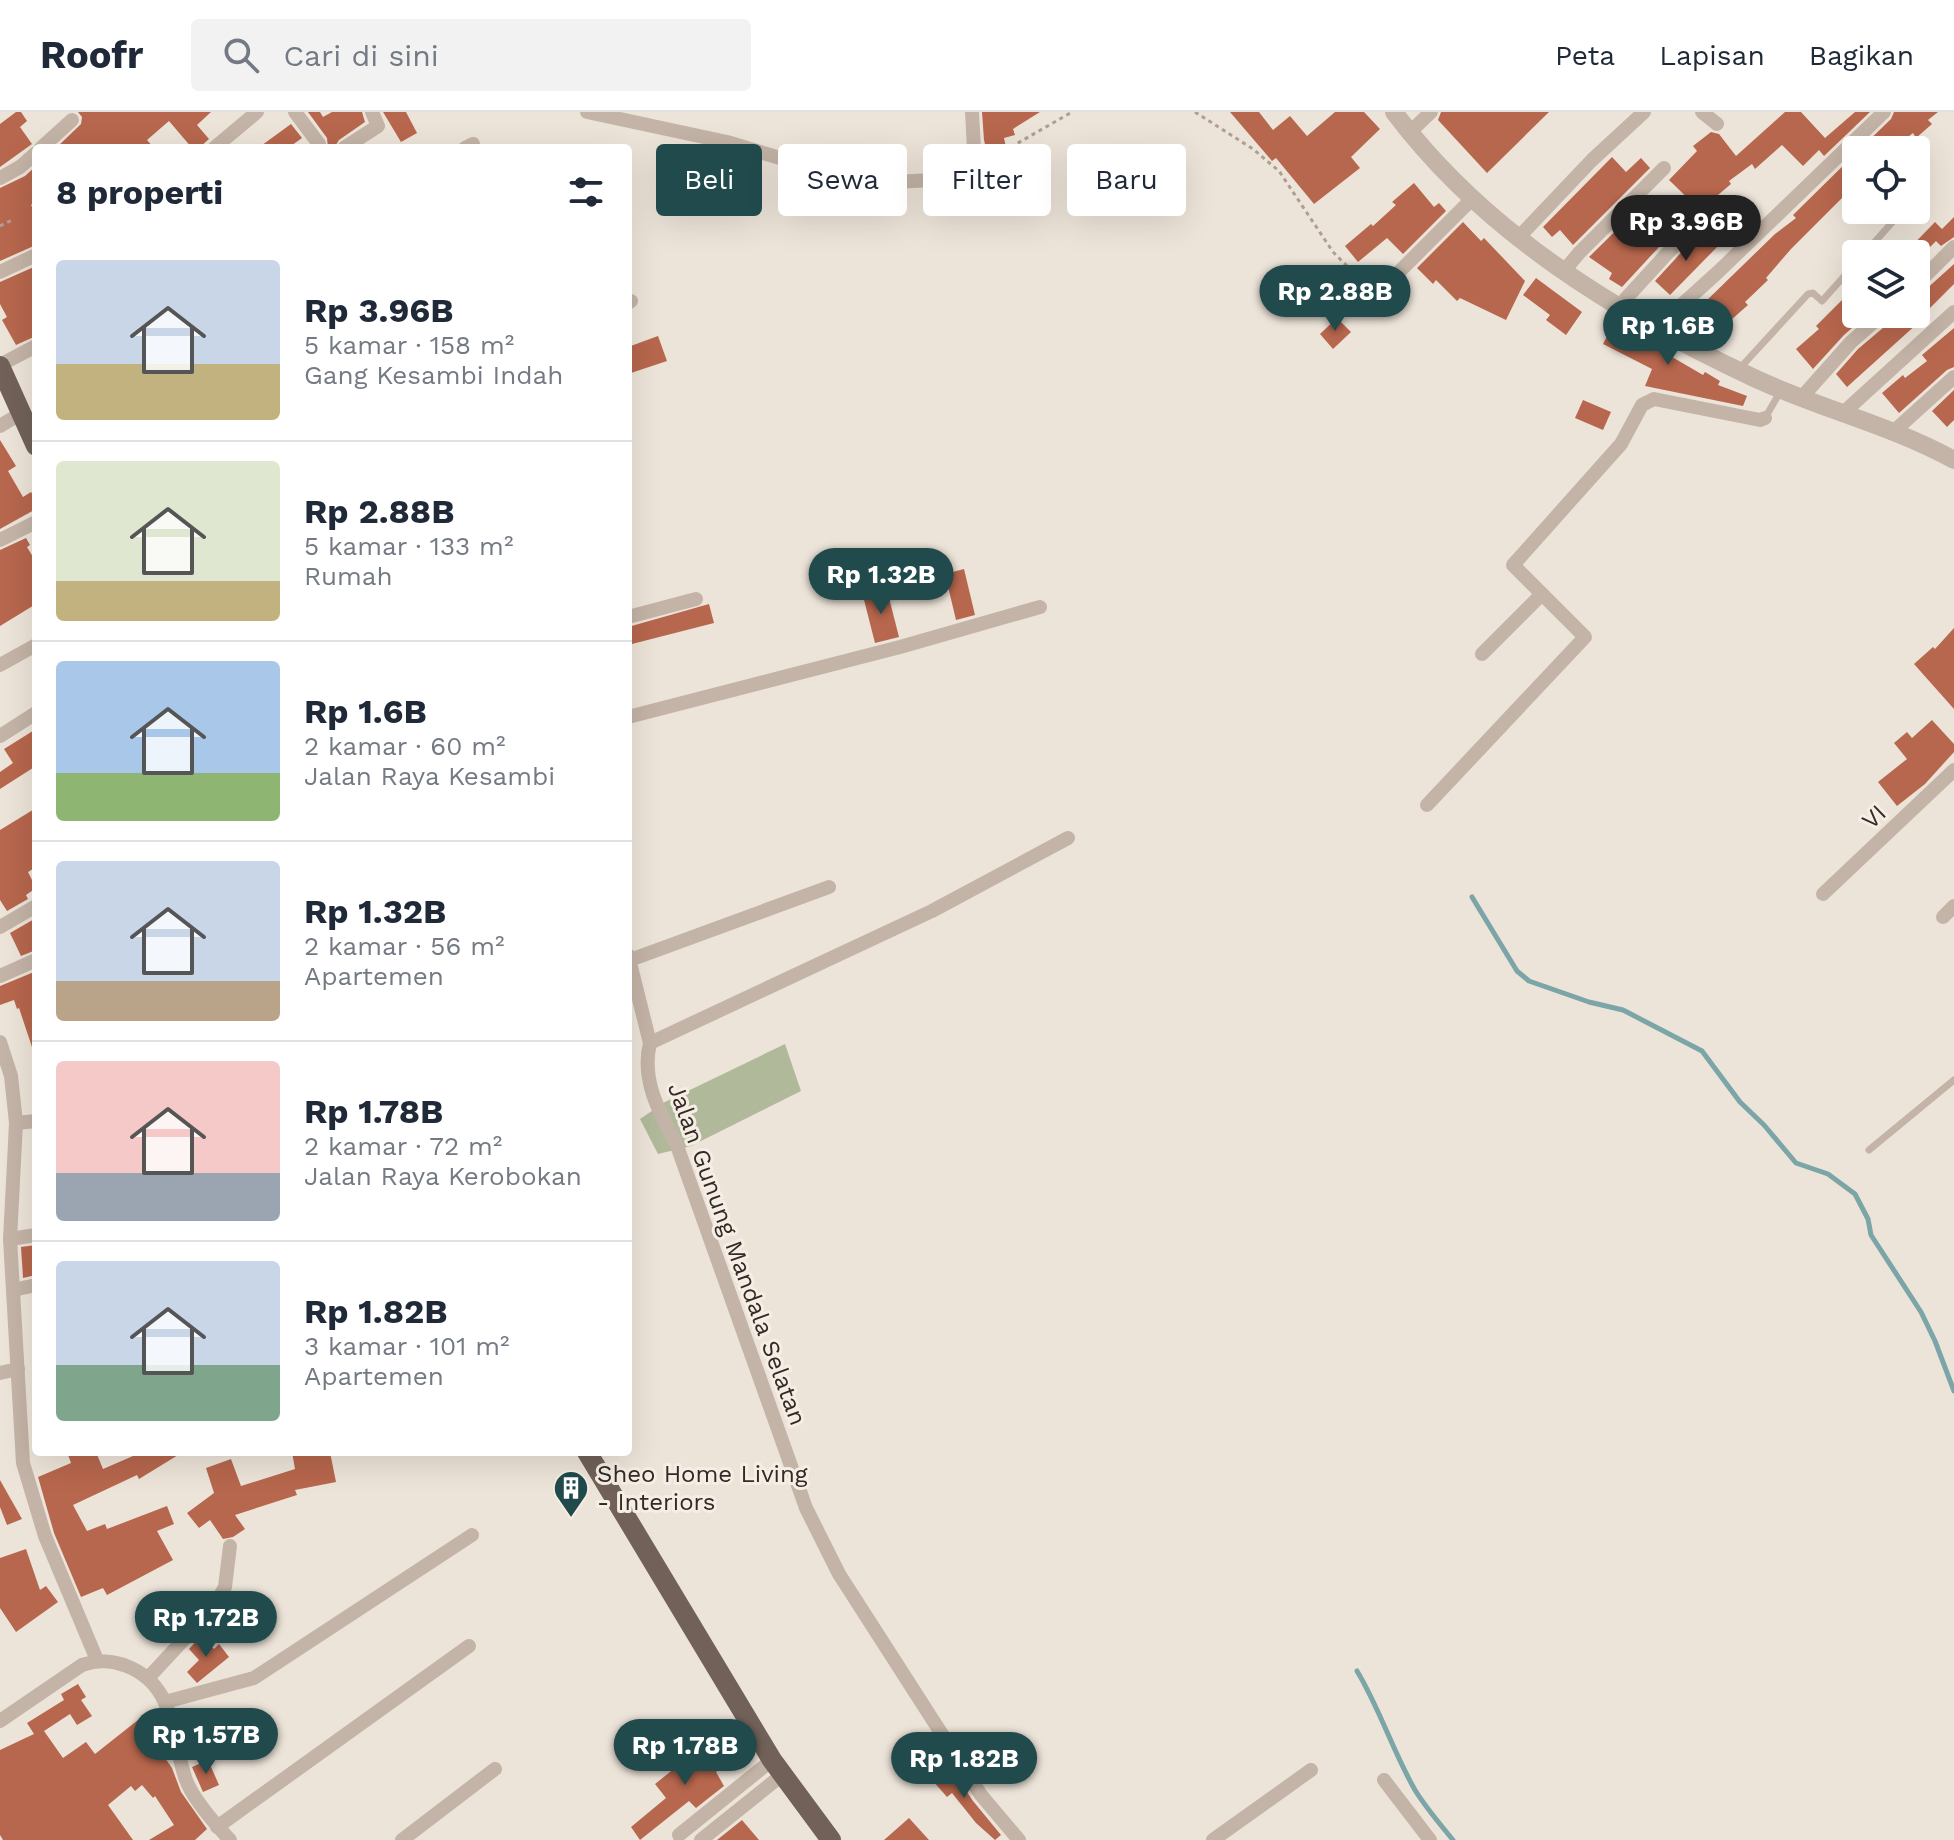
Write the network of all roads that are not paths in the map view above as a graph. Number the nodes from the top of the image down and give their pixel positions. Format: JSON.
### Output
{"nodes":[{"id":1,"x":257,"y":112,"type":"edge"},
{"id":2,"x":295,"y":112,"type":"edge"},
{"id":3,"x":372,"y":112,"type":"edge"},
{"id":4,"x":587,"y":112,"type":"edge"},
{"id":5,"x":972,"y":112,"type":"edge"},
{"id":6,"x":1394,"y":112,"type":"edge"},
{"id":7,"x":1431,"y":112,"type":"edge"},
{"id":8,"x":1644,"y":112,"type":"edge"},
{"id":9,"x":1702,"y":112,"type":"edge"},
{"id":10,"x":1884,"y":112,"type":"edge"},
{"id":11,"x":72,"y":120,"type":"dead end"},
{"id":12,"x":1717,"y":124,"type":"dead end"},
{"id":13,"x":1409,"y":133,"type":"junction"},
{"id":14,"x":45,"y":144,"type":"edge"},
{"id":15,"x":219,"y":144,"type":"edge"},
{"id":16,"x":319,"y":144,"type":"dead end"},
{"id":17,"x":350,"y":144,"type":"edge"},
{"id":18,"x":32,"y":156,"type":"edge"},
{"id":19,"x":1664,"y":168,"type":"dead end"},
{"id":20,"x":0,"y":178,"type":"edge"},
{"id":21,"x":1472,"y":199,"type":"junction"},
{"id":22,"x":1696,"y":222,"type":"dead end"},
{"id":23,"x":1891,"y":224,"type":"edge"},
{"id":24,"x":1519,"y":237,"type":"junction"},
{"id":25,"x":1876,"y":240,"type":"edge"},
{"id":26,"x":1954,"y":247,"type":"edge"},
{"id":27,"x":32,"y":257,"type":"edge"},
{"id":28,"x":1564,"y":271,"type":"junction"},
{"id":29,"x":1930,"y":271,"type":"edge"},
{"id":30,"x":0,"y":272,"type":"edge"},
{"id":31,"x":1842,"y":279,"type":"edge"},
{"id":32,"x":1379,"y":282,"type":"road end"},
{"id":33,"x":1619,"y":306,"type":"junction"},
{"id":34,"x":1954,"y":312,"type":"edge"},
{"id":35,"x":1868,"y":328,"type":"edge"},
{"id":36,"x":1655,"y":329,"type":"junction"},
{"id":37,"x":32,"y":348,"type":"edge"},
{"id":38,"x":0,"y":366,"type":"edge"},
{"id":39,"x":1738,"y":370,"type":"junction"},
{"id":40,"x":1954,"y":377,"type":"edge"},
{"id":41,"x":1779,"y":393,"type":"junction"},
{"id":42,"x":1802,"y":397,"type":"junction"},
{"id":43,"x":1842,"y":414,"type":"junction"},
{"id":44,"x":1765,"y":418,"type":"joint"},
{"id":45,"x":0,"y":426,"type":"edge"},
{"id":46,"x":30,"y":430,"type":"edge"},
{"id":47,"x":1892,"y":433,"type":"junction"},
{"id":48,"x":1954,"y":460,"type":"edge"},
{"id":49,"x":32,"y":524,"type":"edge"},
{"id":50,"x":0,"y":540,"type":"edge"},
{"id":51,"x":1542,"y":594,"type":"junction"},
{"id":52,"x":696,"y":599,"type":"dead end"},
{"id":53,"x":1040,"y":607,"type":"dead end"},
{"id":54,"x":632,"y":616,"type":"edge"},
{"id":55,"x":32,"y":647,"type":"edge"},
{"id":56,"x":1482,"y":654,"type":"dead end"},
{"id":57,"x":0,"y":665,"type":"edge"},
{"id":58,"x":32,"y":716,"type":"edge"},
{"id":59,"x":632,"y":716,"type":"edge"},
{"id":60,"x":0,"y":736,"type":"edge"},
{"id":61,"x":1954,"y":770,"type":"edge"},
{"id":62,"x":1427,"y":805,"type":"dead end"},
{"id":63,"x":1068,"y":838,"type":"dead end"},
{"id":64,"x":829,"y":887,"type":"dead end"},
{"id":65,"x":1823,"y":894,"type":"dead end"},
{"id":66,"x":32,"y":908,"type":"edge"},
{"id":67,"x":0,"y":927,"type":"edge"},
{"id":68,"x":632,"y":956,"type":"edge"},
{"id":69,"x":32,"y":962,"type":"edge"},
{"id":70,"x":632,"y":969,"type":"edge"},
{"id":71,"x":0,"y":976,"type":"edge"},
{"id":72,"x":0,"y":1042,"type":"edge"},
{"id":73,"x":650,"y":1043,"type":"junction"},
{"id":74,"x":1954,"y":1080,"type":"edge"},
{"id":75,"x":32,"y":1121,"type":"edge"},
{"id":76,"x":16,"y":1123,"type":"junction"},
{"id":77,"x":1869,"y":1150,"type":"dead end"},
{"id":78,"x":7,"y":1169,"type":"edge"},
{"id":79,"x":32,"y":1236,"type":"edge"},
{"id":80,"x":10,"y":1239,"type":"junction"},
{"id":81,"x":6,"y":1276,"type":"edge"},
{"id":82,"x":32,"y":1286,"type":"edge"},
{"id":83,"x":13,"y":1290,"type":"junction"},
{"id":84,"x":18,"y":1369,"type":"junction"},
{"id":85,"x":0,"y":1373,"type":"edge"},
{"id":86,"x":32,"y":1412,"type":"edge"},
{"id":87,"x":20,"y":1416,"type":"junction"},
{"id":88,"x":589,"y":1456,"type":"edge"},
{"id":89,"x":472,"y":1535,"type":"dead end"},
{"id":90,"x":230,"y":1546,"type":"dead end"},
{"id":91,"x":469,"y":1646,"type":"dead end"},
{"id":92,"x":97,"y":1660,"type":"junction"},
{"id":93,"x":149,"y":1677,"type":"junction"},
{"id":94,"x":165,"y":1702,"type":"junction"},
{"id":95,"x":0,"y":1721,"type":"edge"},
{"id":96,"x":777,"y":1767,"type":"junction"},
{"id":97,"x":495,"y":1769,"type":"dead end"},
{"id":98,"x":1311,"y":1770,"type":"dead end"},
{"id":99,"x":1384,"y":1780,"type":"dead end"},
{"id":100,"x":217,"y":1827,"type":"junction"},
{"id":101,"x":679,"y":1835,"type":"dead end"},
{"id":102,"x":822,"y":1837,"type":"edge"},
{"id":103,"x":230,"y":1840,"type":"edge"},
{"id":104,"x":402,"y":1840,"type":"edge"},
{"id":105,"x":701,"y":1840,"type":"edge"},
{"id":106,"x":1019,"y":1840,"type":"edge"},
{"id":107,"x":1213,"y":1840,"type":"edge"},
{"id":108,"x":1430,"y":1840,"type":"edge"}],
"edges":[{"from":1,"to":15,"type":"street"},
{"from":2,"to":16,"type":"street"},
{"from":3,"to":17,"type":"street"},
{"from":4,"to":5,"type":"street"},
{"from":6,"to":13,"type":"street"},
{"from":7,"to":13,"type":"street"},
{"from":8,"to":24,"type":"street"},
{"from":9,"to":12,"type":"street"},
{"from":10,"to":36,"type":"street"},
{"from":11,"to":14,"type":"street"},
{"from":13,"to":21,"type":"street"},
{"from":18,"to":20,"type":"street"},
{"from":19,"to":28,"type":"street"},
{"from":21,"to":24,"type":"street"},
{"from":21,"to":32,"type":"street"},
{"from":22,"to":33,"type":"street"},
{"from":23,"to":25,"type":"lane"},
{"from":24,"to":28,"type":"street"},
{"from":26,"to":29,"type":"street"},
{"from":27,"to":30,"type":"street"},
{"from":28,"to":33,"type":"street"},
{"from":31,"to":39,"type":"lane"},
{"from":33,"to":36,"type":"street"},
{"from":34,"to":43,"type":"street"},
{"from":35,"to":42,"type":"street"},
{"from":36,"to":39,"type":"street"},
{"from":37,"to":38,"type":"street"},
{"from":38,"to":46,"type":"main road"},
{"from":39,"to":41,"type":"street"},
{"from":40,"to":47,"type":"street"},
{"from":41,"to":42,"type":"street"},
{"from":41,"to":44,"type":"lane"},
{"from":42,"to":43,"type":"street"},
{"from":43,"to":47,"type":"street"},
{"from":44,"to":51,"type":"street"},
{"from":45,"to":46,"type":"street"},
{"from":47,"to":48,"type":"street"},
{"from":49,"to":50,"type":"street"},
{"from":51,"to":56,"type":"street"},
{"from":51,"to":62,"type":"street"},
{"from":52,"to":54,"type":"street"},
{"from":53,"to":59,"type":"street"},
{"from":55,"to":57,"type":"street"},
{"from":58,"to":60,"type":"street"},
{"from":61,"to":65,"type":"street","name":"VI"},
{"from":63,"to":73,"type":"street"},
{"from":64,"to":68,"type":"street"},
{"from":66,"to":67,"type":"street"},
{"from":69,"to":71,"type":"street"},
{"from":70,"to":73,"type":"street","name":"Jalan Gunung Mandala Selatan"},
{"from":72,"to":76,"type":"street"},
{"from":73,"to":106,"type":"street","name":"Jalan Gunung Mandala Selatan"},
{"from":74,"to":77,"type":"lane"},
{"from":75,"to":76,"type":"street"},
{"from":76,"to":78,"type":"street"},
{"from":78,"to":80,"type":"street"},
{"from":79,"to":80,"type":"street"},
{"from":80,"to":81,"type":"street"},
{"from":81,"to":83,"type":"street"},
{"from":82,"to":83,"type":"street"},
{"from":83,"to":84,"type":"street"},
{"from":84,"to":85,"type":"street"},
{"from":84,"to":87,"type":"street"},
{"from":86,"to":87,"type":"street"},
{"from":87,"to":92,"type":"street"},
{"from":88,"to":96,"type":"main road"},
{"from":89,"to":94,"type":"street"},
{"from":90,"to":93,"type":"street"},
{"from":91,"to":100,"type":"street"},
{"from":92,"to":93,"type":"street"},
{"from":92,"to":95,"type":"street"},
{"from":93,"to":94,"type":"street"},
{"from":94,"to":100,"type":"street"},
{"from":96,"to":101,"type":"street"},
{"from":96,"to":102,"type":"main road"},
{"from":96,"to":105,"type":"street"},
{"from":97,"to":104,"type":"street"},
{"from":98,"to":107,"type":"street"},
{"from":99,"to":108,"type":"street"},
{"from":100,"to":103,"type":"street"}]}
